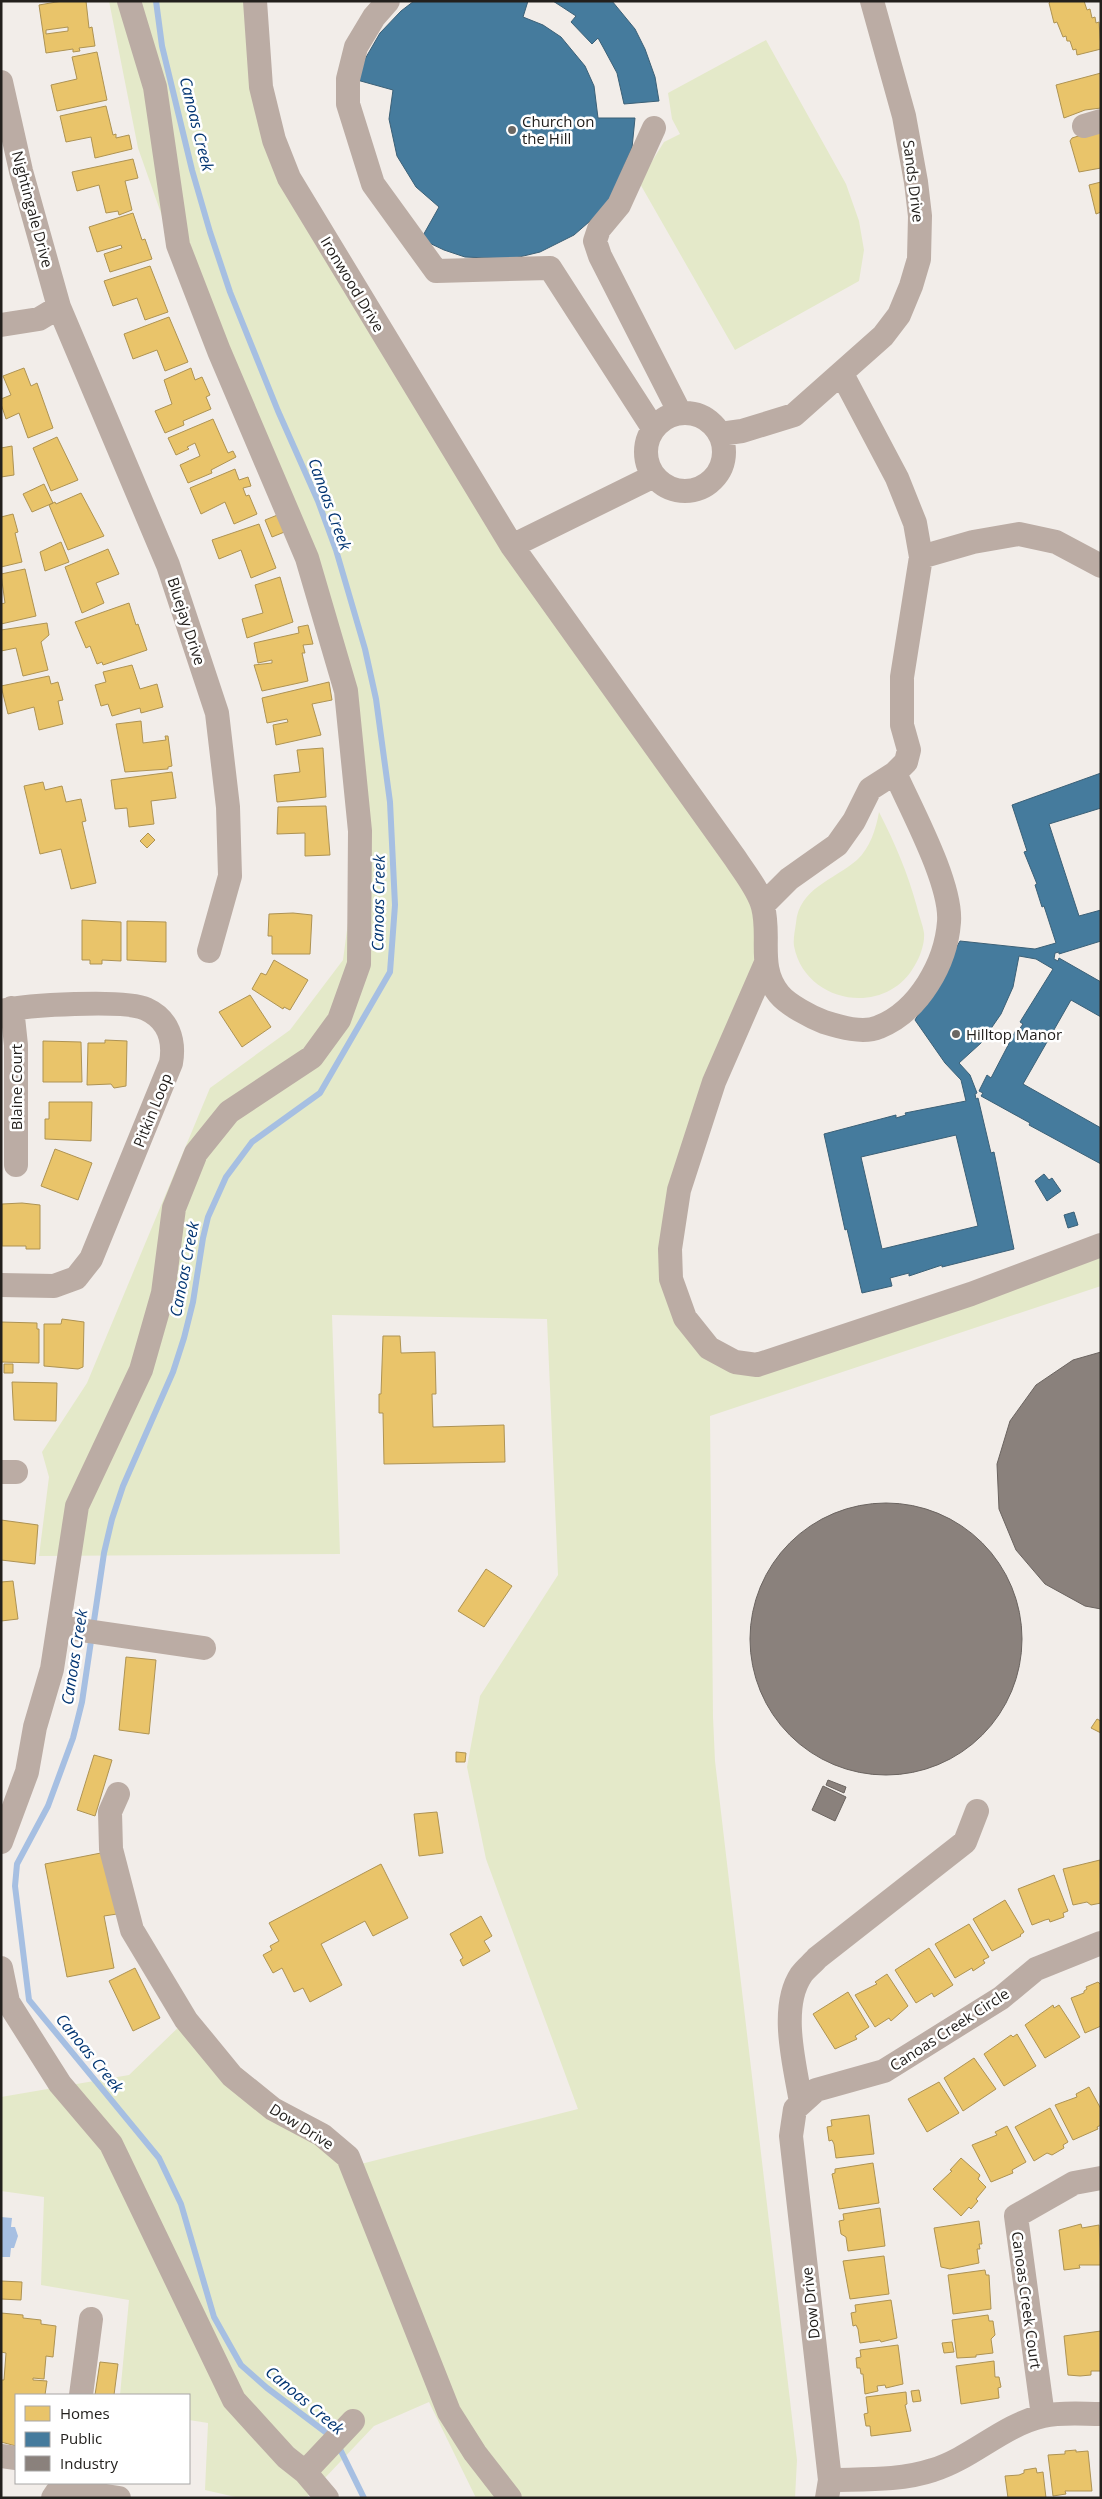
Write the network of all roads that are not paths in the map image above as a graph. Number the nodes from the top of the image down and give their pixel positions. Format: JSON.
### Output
{"nodes":[{"id":1,"x":129,"y":1,"type":"edge"},
{"id":2,"x":255,"y":1,"type":"edge"},
{"id":3,"x":388,"y":1,"type":"edge"},
{"id":4,"x":872,"y":1,"type":"edge"},
{"id":5,"x":1,"y":82,"type":"edge"},
{"id":6,"x":654,"y":128,"type":"dead end"},
{"id":7,"x":59,"y":307,"type":"junction"},
{"id":8,"x":1,"y":325,"type":"edge"},
{"id":9,"x":842,"y":374,"type":"junction"},
{"id":10,"x":680,"y":413,"type":"junction"},
{"id":11,"x":653,"y":428,"type":"junction"},
{"id":12,"x":720,"y":434,"type":"junction"},
{"id":13,"x":654,"y":476,"type":"junction"},
{"id":14,"x":512,"y":546,"type":"junction"},
{"id":15,"x":921,"y":557,"type":"junction"},
{"id":16,"x":1101,"y":566,"type":"edge"},
{"id":17,"x":895,"y":773,"type":"junction"},
{"id":18,"x":763,"y":906,"type":"junction"},
{"id":19,"x":209,"y":951,"type":"dead end"},
{"id":20,"x":765,"y":965,"type":"junction"},
{"id":21,"x":7,"y":1010,"type":"edge"},
{"id":22,"x":16,"y":1165,"type":"dead end"},
{"id":23,"x":1101,"y":1245,"type":"edge"},
{"id":24,"x":1,"y":1285,"type":"edge"},
{"id":25,"x":62,"y":1628,"type":"junction"},
{"id":26,"x":204,"y":1648,"type":"dead end"},
{"id":27,"x":118,"y":1794,"type":"dead end"},
{"id":28,"x":977,"y":1812,"type":"dead end"},
{"id":29,"x":1,"y":1842,"type":"edge"},
{"id":30,"x":1101,"y":1943,"type":"edge"},
{"id":31,"x":1,"y":1968,"type":"edge"},
{"id":32,"x":798,"y":2106,"type":"junction"},
{"id":33,"x":1101,"y":2178,"type":"edge"},
{"id":34,"x":91,"y":2319,"type":"dead end"},
{"id":35,"x":81,"y":2394,"type":"edge"},
{"id":36,"x":1101,"y":2414,"type":"edge"},
{"id":37,"x":1043,"y":2416,"type":"junction"},
{"id":38,"x":353,"y":2421,"type":"dead end"},
{"id":39,"x":1,"y":2456,"type":"edge"},
{"id":40,"x":15,"y":2458,"type":"edge"},
{"id":41,"x":305,"y":2472,"type":"junction"},
{"id":42,"x":829,"y":2489,"type":"edge"},
{"id":43,"x":53,"y":2498,"type":"edge"},
{"id":44,"x":119,"y":2498,"type":"edge"},
{"id":45,"x":327,"y":2498,"type":"edge"},
{"id":46,"x":510,"y":2498,"type":"edge"}],
"edges":[{"from":1,"to":25,"type":"street"},
{"from":2,"to":14,"type":"street","name":"Ironwood Drive"},
{"from":3,"to":11,"type":"street"},
{"from":4,"to":9,"type":"street","name":"Sands Drive"},
{"from":5,"to":7,"type":"street","name":"Nightingale Drive"},
{"from":6,"to":10,"type":"street"},
{"from":7,"to":8,"type":"street"},
{"from":7,"to":19,"type":"street","name":"Bluejay Drive"},
{"from":9,"to":12,"type":"street","name":"Sands Drive"},
{"from":9,"to":15,"type":"street"},
{"from":10,"to":11,"type":"street"},
{"from":10,"to":12,"type":"street"},
{"from":11,"to":13,"type":"street"},
{"from":12,"to":13,"type":"street"},
{"from":13,"to":14,"type":"street"},
{"from":14,"to":18,"type":"street","name":"Ironwood Drive"},
{"from":15,"to":16,"type":"street"},
{"from":15,"to":17,"type":"street"},
{"from":17,"to":18,"type":"street"},
{"from":17,"to":20,"type":"street"},
{"from":18,"to":20,"type":"street"},
{"from":20,"to":23,"type":"street"},
{"from":21,"to":22,"type":"street","name":"Blaine Court"},
{"from":21,"to":24,"type":"street","name":"Pitkin Loop"},
{"from":25,"to":26,"type":"street"},
{"from":25,"to":29,"type":"street"},
{"from":27,"to":46,"type":"street","name":"Dow Drive"},
{"from":28,"to":32,"type":"street","name":"Dow Drive"},
{"from":30,"to":32,"type":"street","name":"Canoas Creek Circle"},
{"from":31,"to":41,"type":"street"},
{"from":32,"to":42,"type":"street","name":"Dow Drive"},
{"from":33,"to":37,"type":"street","name":"Canoas Creek Court"},
{"from":34,"to":35,"type":"street"},
{"from":36,"to":37,"type":"street"},
{"from":37,"to":42,"type":"street"},
{"from":38,"to":41,"type":"street"},
{"from":39,"to":40,"type":"street"},
{"from":41,"to":45,"type":"street"},
{"from":43,"to":44,"type":"street"}]}
